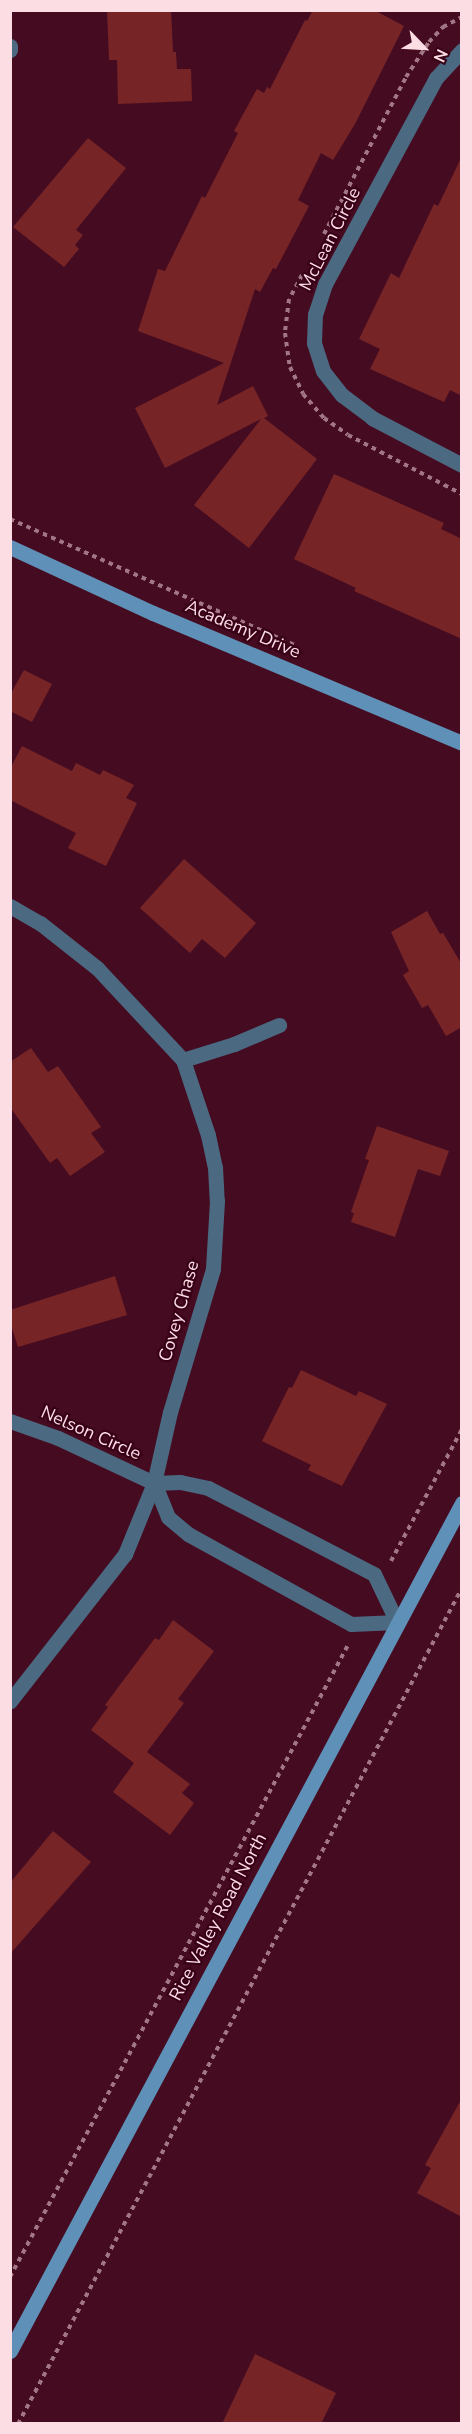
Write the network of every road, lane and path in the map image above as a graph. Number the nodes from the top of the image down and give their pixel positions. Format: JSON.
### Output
{"nodes":[{"id":1,"x":462,"y":50,"type":"edge"},
{"id":2,"x":462,"y":465,"type":"edge"},
{"id":3,"x":10,"y":519,"type":"edge"},
{"id":4,"x":10,"y":547,"type":"edge"},
{"id":5,"x":301,"y":648,"type":"dead end"},
{"id":6,"x":462,"y":743,"type":"edge"},
{"id":7,"x":10,"y":906,"type":"edge"},
{"id":8,"x":279,"y":1025,"type":"dead end"},
{"id":9,"x":183,"y":1060,"type":"junction"},
{"id":10,"x":10,"y":1421,"type":"edge"},
{"id":11,"x":462,"y":1429,"type":"edge"},
{"id":12,"x":154,"y":1483,"type":"junction"},
{"id":13,"x":462,"y":1503,"type":"edge"},
{"id":14,"x":378,"y":1584,"type":"junction"},
{"id":15,"x":462,"y":1588,"type":"edge"},
{"id":16,"x":397,"y":1622,"type":"junction"},
{"id":17,"x":359,"y":1623,"type":"junction"},
{"id":18,"x":10,"y":1701,"type":"edge"},
{"id":19,"x":10,"y":2277,"type":"edge"},
{"id":20,"x":10,"y":2351,"type":"edge"},
{"id":21,"x":18,"y":2424,"type":"edge"}],
"edges":[{"from":1,"to":2,"type":"street","name":"McLean Circle"},
{"from":3,"to":5,"type":"path"},
{"from":4,"to":6,"type":"street","name":"Academy Drive"},
{"from":7,"to":9,"type":"street","name":"Covey Chase"},
{"from":8,"to":9,"type":"street"},
{"from":9,"to":12,"type":"street","name":"Covey Chase"},
{"from":10,"to":12,"type":"street","name":"Nelson Circle"},
{"from":11,"to":14,"type":"path"},
{"from":12,"to":14,"type":"street"},
{"from":12,"to":17,"type":"street"},
{"from":12,"to":18,"type":"street","name":"Covey Chase"},
{"from":13,"to":16,"type":"street","name":"Rice Valley Road North"},
{"from":14,"to":16,"type":"street"},
{"from":15,"to":21,"type":"path"},
{"from":16,"to":17,"type":"street"},
{"from":16,"to":20,"type":"street","name":"Rice Valley Road North"},
{"from":17,"to":19,"type":"path"}]}
